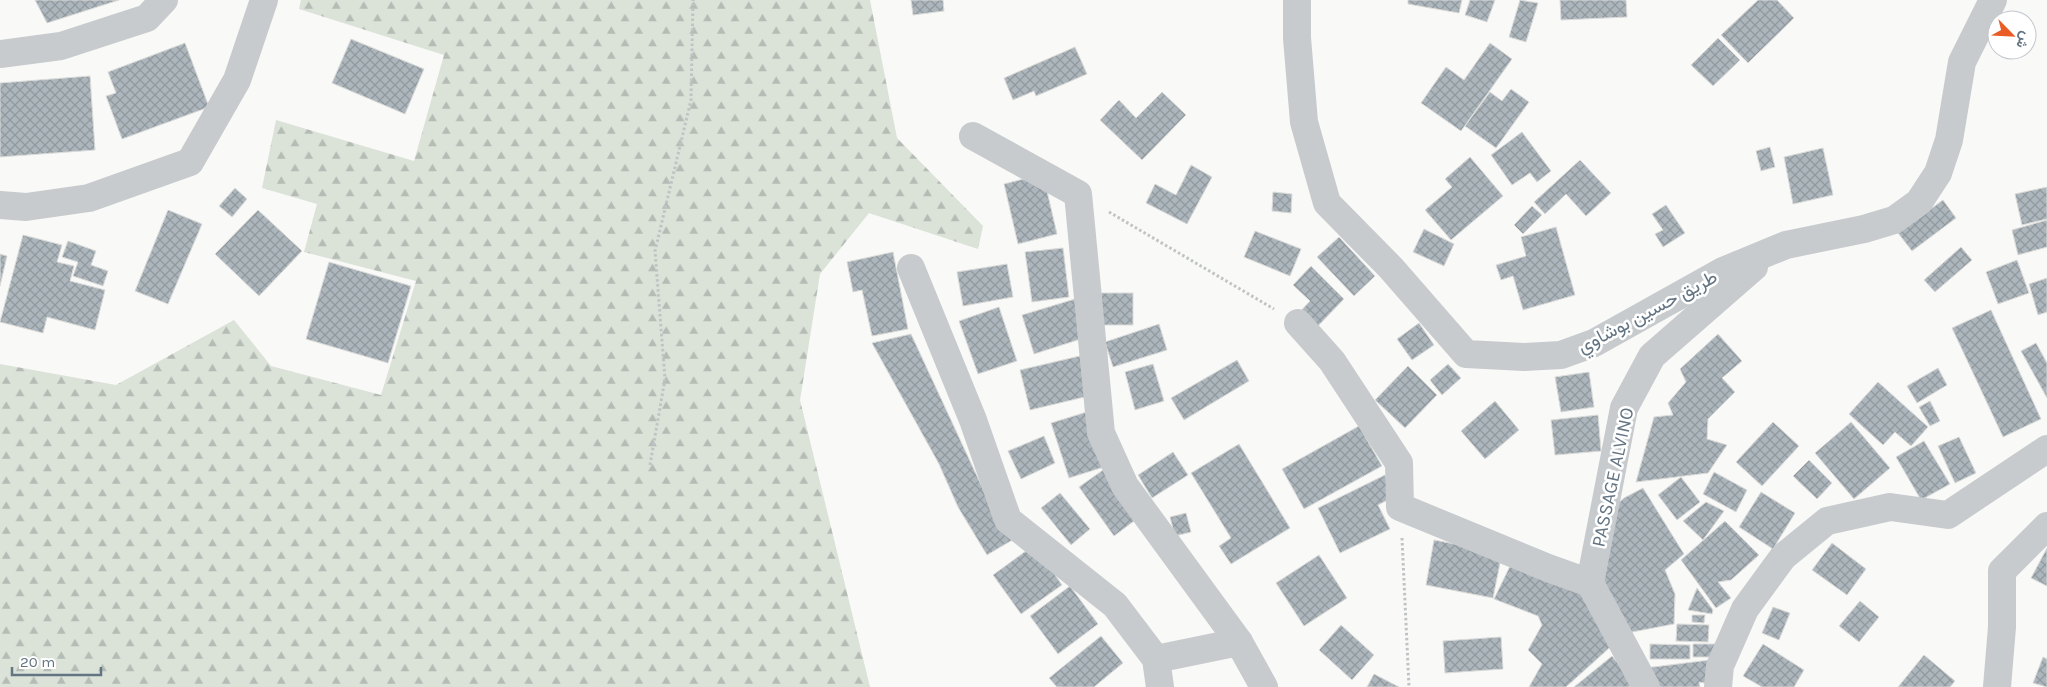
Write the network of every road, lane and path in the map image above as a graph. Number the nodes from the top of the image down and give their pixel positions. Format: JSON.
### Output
{"nodes":[{"id":1,"x":164,"y":0,"type":"edge"},
{"id":2,"x":264,"y":0,"type":"edge"},
{"id":3,"x":693,"y":0,"type":"edge"},
{"id":4,"x":1297,"y":0,"type":"edge"},
{"id":5,"x":1993,"y":0,"type":"edge"},
{"id":6,"x":0,"y":54,"type":"edge"},
{"id":7,"x":973,"y":136,"type":"dead end"},
{"id":8,"x":1078,"y":194,"type":"junction"},
{"id":9,"x":0,"y":205,"type":"edge"},
{"id":10,"x":1772,"y":252,"type":"junction"},
{"id":11,"x":910,"y":268,"type":"dead end"},
{"id":12,"x":1298,"y":323,"type":"joint"},
{"id":13,"x":2047,"y":449,"type":"edge"},
{"id":14,"x":650,"y":465,"type":"dead end"},
{"id":15,"x":1400,"y":507,"type":"junction"},
{"id":16,"x":2047,"y":526,"type":"edge"},
{"id":17,"x":1590,"y":583,"type":"junction"},
{"id":18,"x":1239,"y":642,"type":"junction"},
{"id":19,"x":1156,"y":659,"type":"junction"},
{"id":20,"x":1160,"y":687,"type":"edge"},
{"id":21,"x":1264,"y":687,"type":"edge"},
{"id":22,"x":1409,"y":687,"type":"edge"},
{"id":23,"x":1646,"y":687,"type":"edge"},
{"id":24,"x":1718,"y":687,"type":"edge"},
{"id":25,"x":1997,"y":687,"type":"edge"}],
"edges":[{"from":1,"to":6,"type":"street"},
{"from":2,"to":9,"type":"street"},
{"from":3,"to":14,"type":"path"},
{"from":4,"to":10,"type":"street","name":"طريق حسين بوشاوي"},
{"from":5,"to":10,"type":"street","name":"طريق حسين بوشاوي"},
{"from":7,"to":8,"type":"street"},
{"from":8,"to":12,"type":"path"},
{"from":8,"to":18,"type":"street"},
{"from":10,"to":17,"type":"street","name":"PASSAGE ALVINO"},
{"from":11,"to":19,"type":"street"},
{"from":12,"to":15,"type":"street"},
{"from":13,"to":24,"type":"street"},
{"from":15,"to":17,"type":"street"},
{"from":15,"to":22,"type":"path"},
{"from":16,"to":25,"type":"street"},
{"from":17,"to":23,"type":"street"},
{"from":18,"to":19,"type":"street"},
{"from":18,"to":21,"type":"street"},
{"from":19,"to":20,"type":"street"}]}
